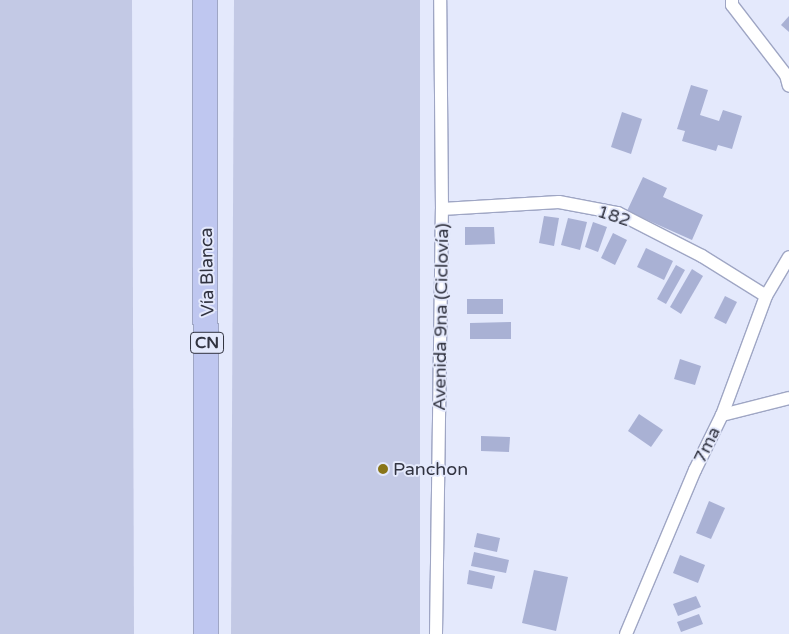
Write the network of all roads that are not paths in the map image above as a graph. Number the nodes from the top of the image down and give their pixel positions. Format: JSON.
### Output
{"nodes":[{"id":1,"x":205,"y":0,"type":"edge"},
{"id":2,"x":440,"y":0,"type":"edge"},
{"id":3,"x":732,"y":0,"type":"edge"},
{"id":4,"x":789,"y":86,"type":"edge"},
{"id":5,"x":442,"y":209,"type":"junction"},
{"id":6,"x":789,"y":257,"type":"edge"},
{"id":7,"x":766,"y":296,"type":"junction"},
{"id":8,"x":789,"y":398,"type":"edge"},
{"id":9,"x":722,"y":415,"type":"junction"},
{"id":10,"x":206,"y":634,"type":"edge"},
{"id":11,"x":436,"y":634,"type":"edge"},
{"id":12,"x":626,"y":634,"type":"edge"}],
"edges":[{"from":1,"to":10,"type":"highway","name":"Vía Blanca","number":"CN"},
{"from":2,"to":5,"type":"street","name":"Avenida 9na (Ciclovía)"},
{"from":3,"to":4,"type":"street"},
{"from":5,"to":7,"type":"street","name":"182"},
{"from":5,"to":11,"type":"street","name":"Avenida 9na (Ciclovía)"},
{"from":6,"to":7,"type":"street","name":"7ma"},
{"from":7,"to":9,"type":"street","name":"7ma"},
{"from":8,"to":9,"type":"street"},
{"from":9,"to":12,"type":"street","name":"7ma"}]}
